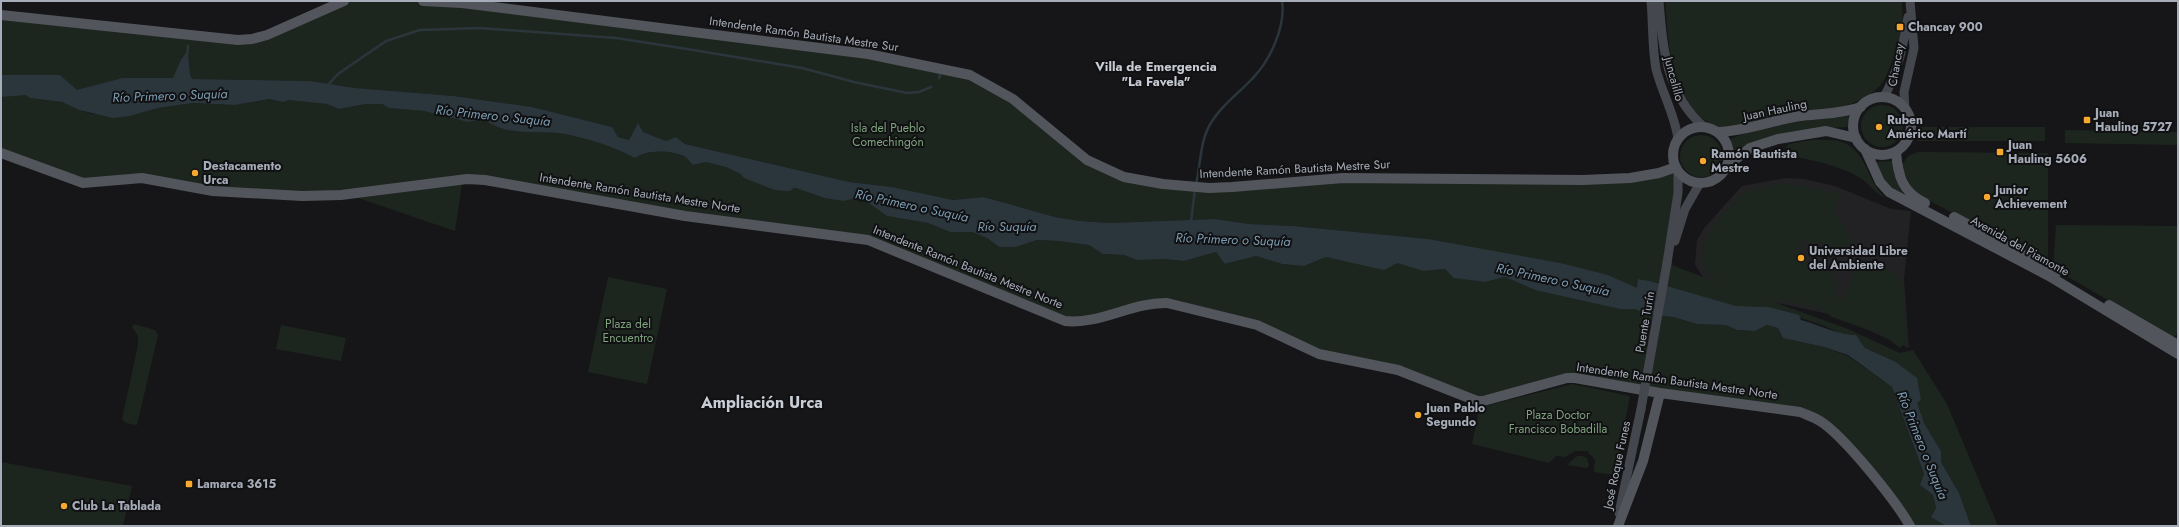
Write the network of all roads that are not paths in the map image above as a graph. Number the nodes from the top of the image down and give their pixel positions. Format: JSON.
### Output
{"nodes":[{"id":1,"x":344,"y":1,"type":"edge"},
{"id":2,"x":423,"y":1,"type":"edge"},
{"id":3,"x":1651,"y":1,"type":"edge"},
{"id":4,"x":1659,"y":1,"type":"edge"},
{"id":5,"x":1910,"y":2,"type":"edge"},
{"id":6,"x":1,"y":15,"type":"edge"},
{"id":7,"x":1884,"y":97,"type":"junction"},
{"id":8,"x":1861,"y":108,"type":"junction"},
{"id":9,"x":1905,"y":109,"type":"junction"},
{"id":10,"x":1704,"y":127,"type":"junction"},
{"id":11,"x":1718,"y":132,"type":"junction"},
{"id":12,"x":1856,"y":138,"type":"junction"},
{"id":13,"x":1678,"y":139,"type":"junction"},
{"id":14,"x":1866,"y":149,"type":"junction"},
{"id":15,"x":1896,"y":152,"type":"junction"},
{"id":16,"x":1,"y":153,"type":"edge"},
{"id":17,"x":1728,"y":165,"type":"junction"},
{"id":18,"x":1677,"y":169,"type":"junction"},
{"id":19,"x":1700,"y":183,"type":"junction"},
{"id":20,"x":1667,"y":263,"type":"junction"},
{"id":21,"x":2178,"y":345,"type":"edge"},
{"id":22,"x":2178,"y":354,"type":"edge"},
{"id":23,"x":1660,"y":393,"type":"junction"},
{"id":24,"x":1641,"y":409,"type":"joint"},
{"id":25,"x":1617,"y":526,"type":"edge"},
{"id":26,"x":1910,"y":526,"type":"edge"}],
"edges":[{"from":1,"to":6,"type":"main road"},
{"from":2,"to":18,"type":"main road","name":"Intendente Ramón Bautista Mestre Sur"},
{"from":3,"to":13,"type":"main road","name":"Juncalillo"},
{"from":4,"to":10,"type":"main road","name":"Juncalillo"},
{"from":5,"to":7,"type":"main road"},
{"from":5,"to":9,"type":"main road","name":"Chancay"},
{"from":7,"to":8,"type":"main road"},
{"from":7,"to":9,"type":"main road"},
{"from":8,"to":11,"type":"main road","name":"Juan Hauling"},
{"from":8,"to":12,"type":"main road"},
{"from":9,"to":15,"type":"main road"},
{"from":10,"to":11,"type":"main road"},
{"from":10,"to":13,"type":"main road"},
{"from":11,"to":17,"type":"main road"},
{"from":12,"to":14,"type":"main road"},
{"from":12,"to":17,"type":"main road"},
{"from":13,"to":18,"type":"main road"},
{"from":14,"to":15,"type":"main road"},
{"from":14,"to":22,"type":"main road","name":"Avenida del Piamonte"},
{"from":15,"to":21,"type":"main road","name":"Avenida del Piamonte"},
{"from":16,"to":23,"type":"main road","name":"Intendente Ramón Bautista Mestre Norte"},
{"from":17,"to":19,"type":"main road"},
{"from":18,"to":19,"type":"main road"},
{"from":18,"to":20,"type":"main road","name":"Puente Turín"},
{"from":19,"to":20,"type":"main road","name":"Puente Turín"},
{"from":20,"to":24,"type":"main road","name":"Puente Turín","bridge":true},
{"from":23,"to":25,"type":"main road"},
{"from":23,"to":26,"type":"main road","name":"Intendente Ramón Bautista Mestre Norte"},
{"from":24,"to":25,"type":"main road","name":"José Roque Funes"}]}
